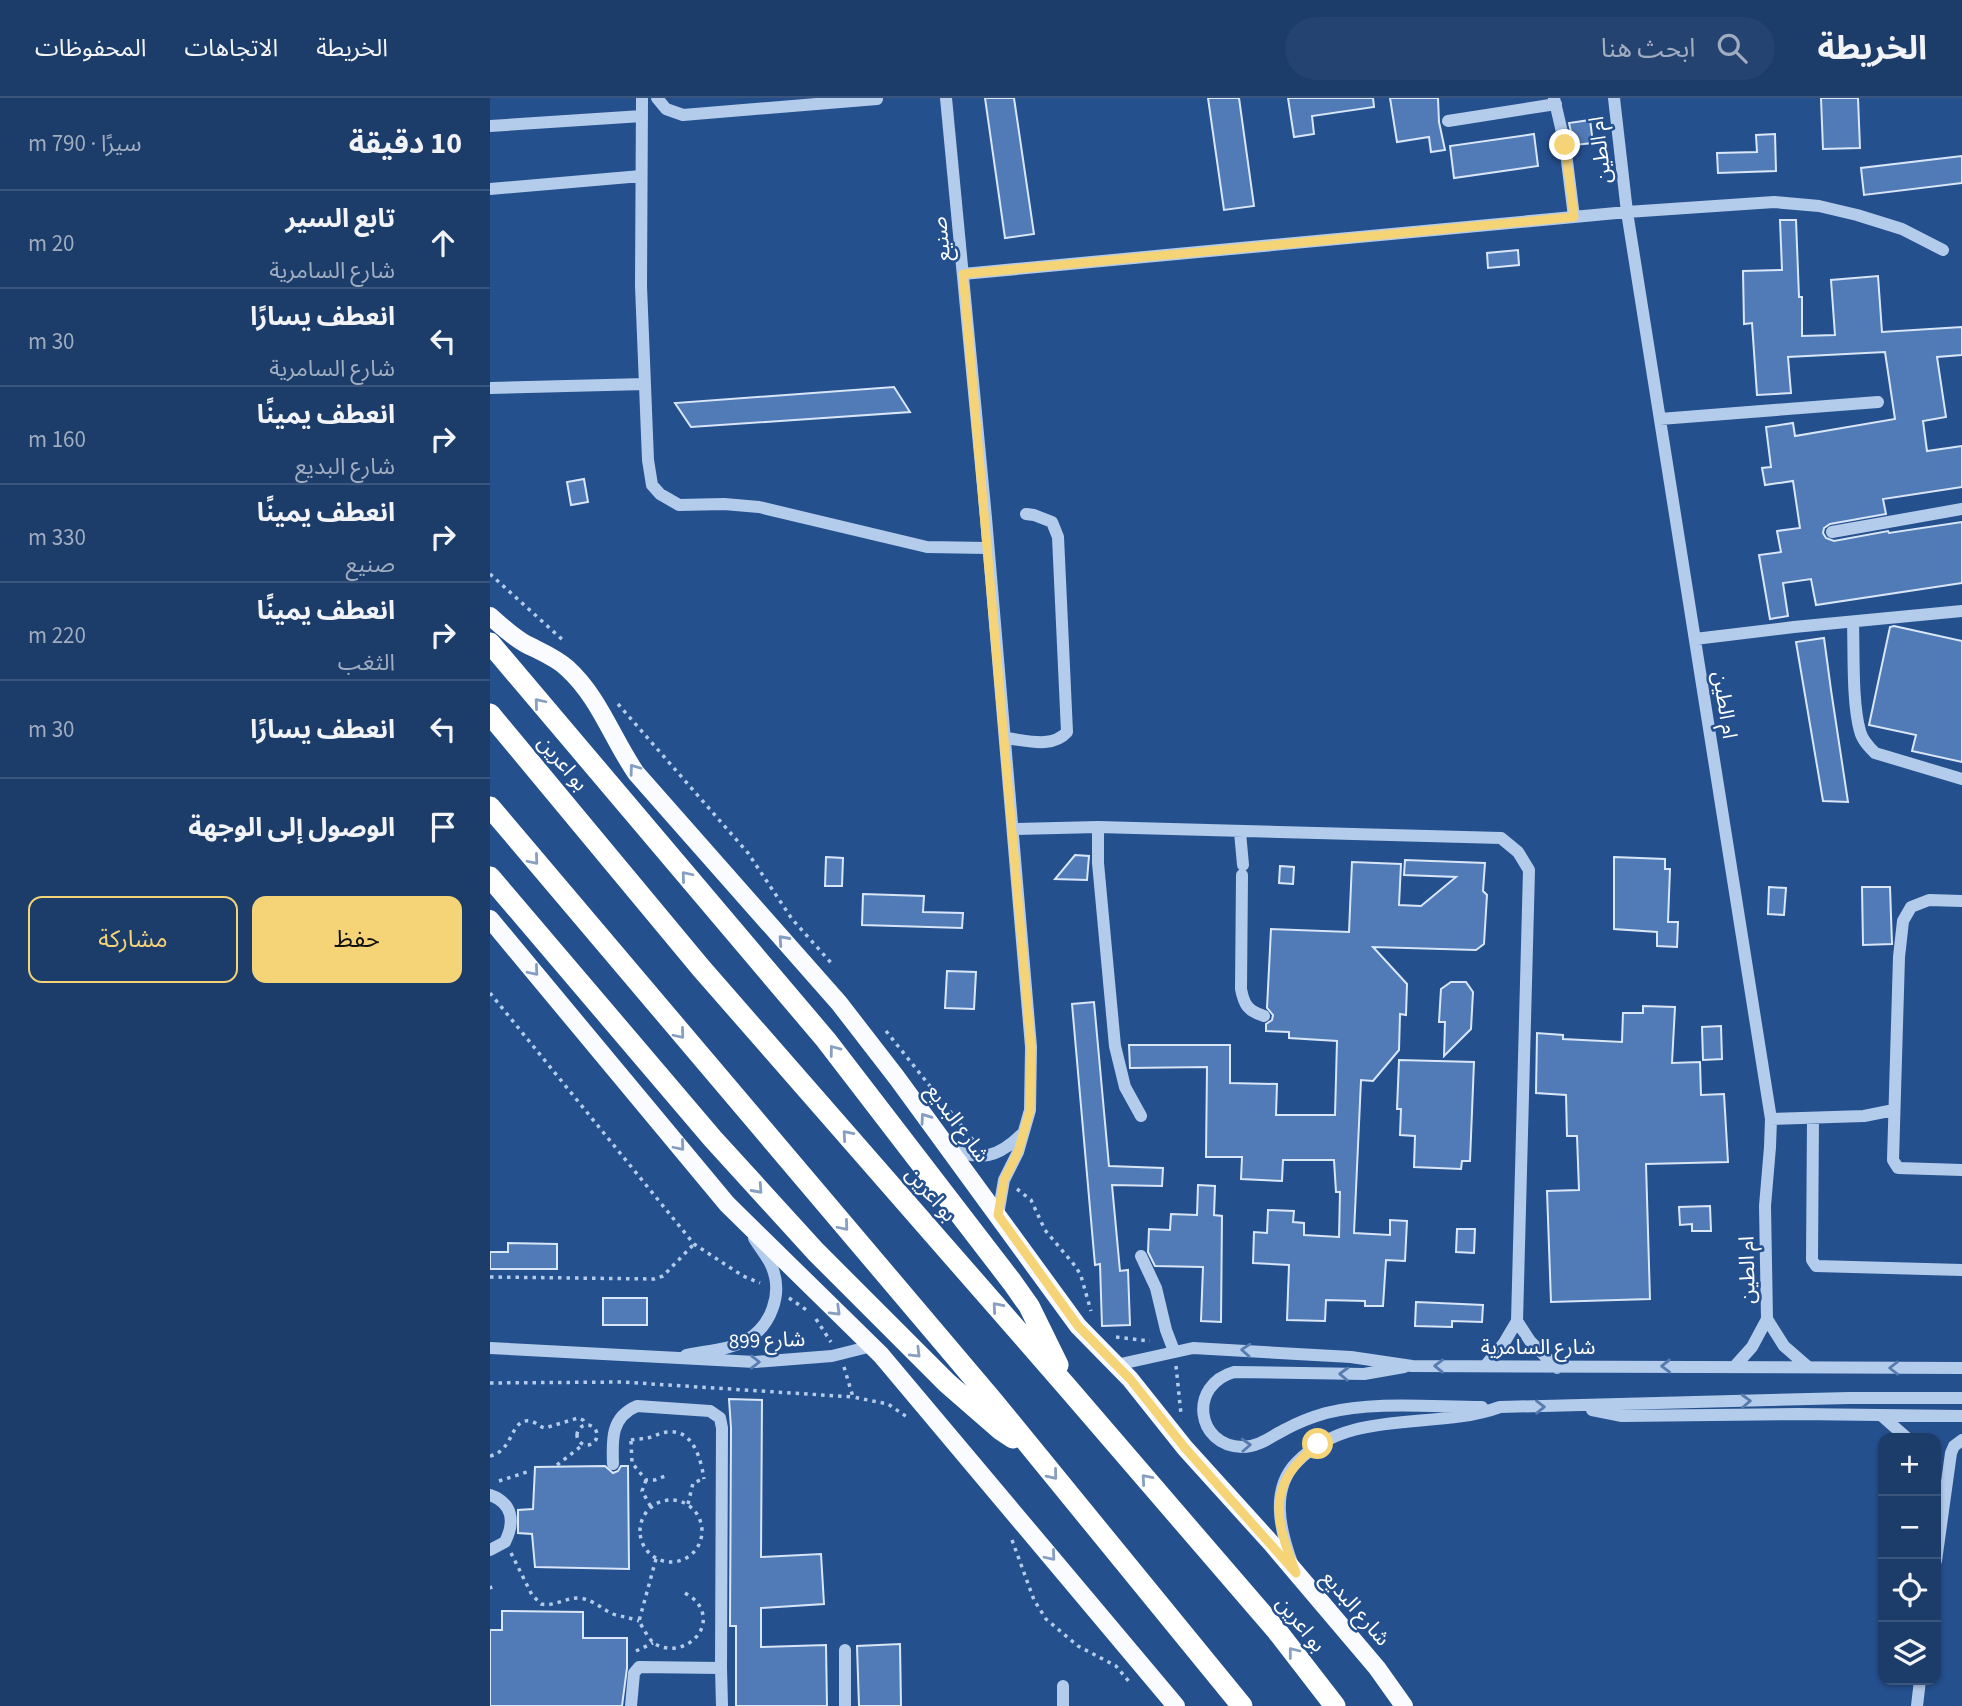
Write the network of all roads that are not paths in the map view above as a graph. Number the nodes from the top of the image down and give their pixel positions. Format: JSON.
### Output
{"nodes":[{"id":1,"x":642,"y":98,"type":"edge"},
{"id":2,"x":657,"y":98,"type":"edge"},
{"id":3,"x":946,"y":98,"type":"edge"},
{"id":4,"x":1614,"y":98,"type":"edge"},
{"id":5,"x":877,"y":99,"type":"edge"},
{"id":6,"x":1555,"y":101,"type":"edge"},
{"id":7,"x":642,"y":116,"type":"junction"},
{"id":8,"x":1448,"y":121,"type":"dead end"},
{"id":9,"x":490,"y":126,"type":"edge"},
{"id":10,"x":641,"y":176,"type":"junction"},
{"id":11,"x":490,"y":189,"type":"edge"},
{"id":12,"x":1627,"y":212,"type":"junction"},
{"id":13,"x":1574,"y":217,"type":"junction"},
{"id":14,"x":1943,"y":250,"type":"dead end"},
{"id":15,"x":963,"y":274,"type":"junction"},
{"id":16,"x":645,"y":384,"type":"junction"},
{"id":17,"x":490,"y":388,"type":"edge"},
{"id":18,"x":1878,"y":402,"type":"dead end"},
{"id":19,"x":1660,"y":419,"type":"junction"},
{"id":20,"x":1962,"y":509,"type":"edge"},
{"id":21,"x":1026,"y":514,"type":"dead end"},
{"id":22,"x":1832,"y":533,"type":"dead end"},
{"id":23,"x":988,"y":548,"type":"junction"},
{"id":24,"x":1962,"y":611,"type":"edge"},
{"id":25,"x":490,"y":616,"type":"edge"},
{"id":26,"x":1853,"y":622,"type":"junction"},
{"id":27,"x":1695,"y":639,"type":"junction"},
{"id":28,"x":490,"y":643,"type":"edge"},
{"id":29,"x":490,"y":714,"type":"edge"},
{"id":30,"x":1005,"y":738,"type":"junction"},
{"id":31,"x":1962,"y":779,"type":"edge"},
{"id":32,"x":490,"y":807,"type":"edge"},
{"id":33,"x":1098,"y":827,"type":"junction"},
{"id":34,"x":1013,"y":828,"type":"junction"},
{"id":35,"x":1240,"y":832,"type":"junction"},
{"id":36,"x":490,"y":877,"type":"edge"},
{"id":37,"x":1962,"y":901,"type":"edge"},
{"id":38,"x":490,"y":919,"type":"edge"},
{"id":39,"x":1264,"y":1016,"type":"dead end"},
{"id":40,"x":1894,"y":1110,"type":"junction"},
{"id":41,"x":1141,"y":1116,"type":"dead end"},
{"id":42,"x":1770,"y":1119,"type":"junction"},
{"id":43,"x":1813,"y":1119,"type":"junction"},
{"id":44,"x":1026,"y":1130,"type":"junction"},
{"id":45,"x":947,"y":1149,"type":"junction"},
{"id":46,"x":1962,"y":1170,"type":"edge"},
{"id":47,"x":998,"y":1215,"type":"junction"},
{"id":48,"x":742,"y":1219,"type":"junction"},
{"id":49,"x":1141,"y":1256,"type":"dead end"},
{"id":50,"x":1962,"y":1270,"type":"edge"},
{"id":51,"x":1767,"y":1319,"type":"junction"},
{"id":52,"x":1517,"y":1321,"type":"junction"},
{"id":53,"x":873,"y":1346,"type":"junction"},
{"id":54,"x":490,"y":1348,"type":"edge"},
{"id":55,"x":1174,"y":1351,"type":"junction"},
{"id":56,"x":662,"y":1359,"type":"junction"},
{"id":57,"x":1116,"y":1365,"type":"junction"},
{"id":58,"x":1412,"y":1366,"type":"junction"},
{"id":59,"x":1485,"y":1366,"type":"junction"},
{"id":60,"x":1735,"y":1366,"type":"junction"},
{"id":61,"x":1807,"y":1366,"type":"junction"},
{"id":62,"x":1557,"y":1367,"type":"junction"},
{"id":63,"x":1962,"y":1368,"type":"edge"},
{"id":64,"x":1067,"y":1387,"type":"junction"},
{"id":65,"x":1962,"y":1398,"type":"edge"},
{"id":66,"x":1580,"y":1406,"type":"junction"},
{"id":67,"x":1500,"y":1407,"type":"junction"},
{"id":68,"x":1882,"y":1416,"type":"junction"},
{"id":69,"x":1962,"y":1416,"type":"edge"},
{"id":70,"x":1901,"y":1433,"type":"edge"},
{"id":71,"x":1962,"y":1440,"type":"edge"},
{"id":72,"x":1034,"y":1450,"type":"junction"},
{"id":73,"x":613,"y":1464,"type":"dead end"},
{"id":74,"x":491,"y":1490,"type":"edge"},
{"id":75,"x":490,"y":1550,"type":"edge"},
{"id":76,"x":1936,"y":1559,"type":"edge"},
{"id":77,"x":1296,"y":1573,"type":"junction"},
{"id":78,"x":845,"y":1650,"type":"dead end"},
{"id":79,"x":721,"y":1668,"type":"junction"},
{"id":80,"x":1919,"y":1685,"type":"edge"},
{"id":81,"x":1063,"y":1686,"type":"dead end"},
{"id":82,"x":631,"y":1706,"type":"edge"},
{"id":83,"x":722,"y":1706,"type":"edge"},
{"id":84,"x":845,"y":1706,"type":"edge"},
{"id":85,"x":1063,"y":1706,"type":"edge"},
{"id":86,"x":1176,"y":1706,"type":"edge"},
{"id":87,"x":1242,"y":1706,"type":"edge"},
{"id":88,"x":1335,"y":1706,"type":"edge"},
{"id":89,"x":1404,"y":1706,"type":"edge"},
{"id":90,"x":1917,"y":1706,"type":"edge"}],
"edges":[{"from":1,"to":7,"type":"street"},
{"from":2,"to":5,"type":"street"},
{"from":3,"to":15,"type":"street","name":"صنيع"},
{"from":4,"to":12,"type":"street","name":"ام الطين"},
{"from":6,"to":8,"type":"street"},
{"from":6,"to":13,"type":"street"},
{"from":7,"to":9,"type":"street"},
{"from":7,"to":10,"type":"street"},
{"from":10,"to":11,"type":"street"},
{"from":10,"to":16,"type":"street"},
{"from":12,"to":13,"type":"street"},
{"from":12,"to":14,"type":"street"},
{"from":12,"to":19,"type":"street","name":"ام الطين"},
{"from":13,"to":15,"type":"street"},
{"from":15,"to":23,"type":"street","name":"صنيع"},
{"from":16,"to":17,"type":"street"},
{"from":16,"to":23,"type":"street"},
{"from":18,"to":19,"type":"street"},
{"from":19,"to":27,"type":"street","name":"ام الطين"},
{"from":20,"to":22,"type":"street"},
{"from":21,"to":30,"type":"street"},
{"from":23,"to":30,"type":"street","name":"صنيع"},
{"from":24,"to":26,"type":"street"},
{"from":45,"to":25,"type":"main road","name":"شارع البديع","one_way":true},
{"from":26,"to":27,"type":"street"},
{"from":26,"to":31,"type":"street"},
{"from":27,"to":42,"type":"street","name":"ام الطين"},
{"from":64,"to":28,"type":"highway","one_way":true},
{"from":64,"to":29,"type":"highway","name":"بو اعرين","one_way":true},
{"from":30,"to":34,"type":"street","name":"صنيع"},
{"from":32,"to":72,"type":"highway","one_way":true},
{"from":33,"to":34,"type":"street"},
{"from":33,"to":35,"type":"street"},
{"from":33,"to":41,"type":"street"},
{"from":34,"to":44,"type":"street","name":"صنيع"},
{"from":35,"to":39,"type":"street"},
{"from":35,"to":52,"type":"street"},
{"from":36,"to":72,"type":"highway","one_way":true},
{"from":37,"to":40,"type":"street"},
{"from":38,"to":48,"type":"main road","one_way":true},
{"from":40,"to":43,"type":"street"},
{"from":40,"to":46,"type":"street"},
{"from":42,"to":43,"type":"street"},
{"from":42,"to":51,"type":"street","name":"ام الطين"},
{"from":43,"to":50,"type":"street"},
{"from":44,"to":45,"type":"street"},
{"from":44,"to":47,"type":"street","name":"صنيع"},
{"from":45,"to":47,"type":"main road","name":"شارع البديع"},
{"from":47,"to":57,"type":"main road","name":"شارع البديع"},
{"from":48,"to":53,"type":"main road","one_way":true},
{"from":48,"to":56,"type":"street","name":"شارع 899"},
{"from":49,"to":55,"type":"street"},
{"from":51,"to":60,"type":"street","name":"ام الطين"},
{"from":51,"to":61,"type":"street","name":"ام الطين"},
{"from":52,"to":59,"type":"street"},
{"from":52,"to":62,"type":"street"},
{"from":56,"to":53,"type":"street","name":"شارع 899","one_way":true},
{"from":53,"to":86,"type":"main road","one_way":true},
{"from":54,"to":56,"type":"street","name":"شارع 899"},
{"from":55,"to":57,"type":"street","name":"شارع السامرية"},
{"from":58,"to":55,"type":"street","name":"شارع السامرية","one_way":true},
{"from":57,"to":77,"type":"main road","name":"شارع البديع"},
{"from":59,"to":58,"type":"street","name":"شارع السامرية","one_way":true},
{"from":58,"to":67,"type":"street","one_way":true},
{"from":59,"to":62,"type":"street","name":"شارع السامرية"},
{"from":60,"to":61,"type":"street","name":"شارع السامرية"},
{"from":60,"to":62,"type":"street","name":"شارع السامرية","one_way":true},
{"from":63,"to":61,"type":"street","name":"شارع السامرية","one_way":true},
{"from":88,"to":64,"type":"highway","name":"بو اعرين","one_way":true},
{"from":66,"to":65,"type":"street","one_way":true},
{"from":67,"to":66,"type":"street","one_way":true},
{"from":66,"to":68,"type":"street"},
{"from":67,"to":77,"type":"street"},
{"from":68,"to":69,"type":"street"},
{"from":68,"to":70,"type":"street"},
{"from":71,"to":76,"type":"street"},
{"from":72,"to":87,"type":"highway","one_way":true},
{"from":73,"to":79,"type":"street"},
{"from":74,"to":75,"type":"street"},
{"from":77,"to":89,"type":"main road","name":"شارع البديع"},
{"from":78,"to":84,"type":"street"},
{"from":79,"to":82,"type":"street"},
{"from":79,"to":83,"type":"street"},
{"from":80,"to":90,"type":"street"},
{"from":81,"to":85,"type":"street"}]}
